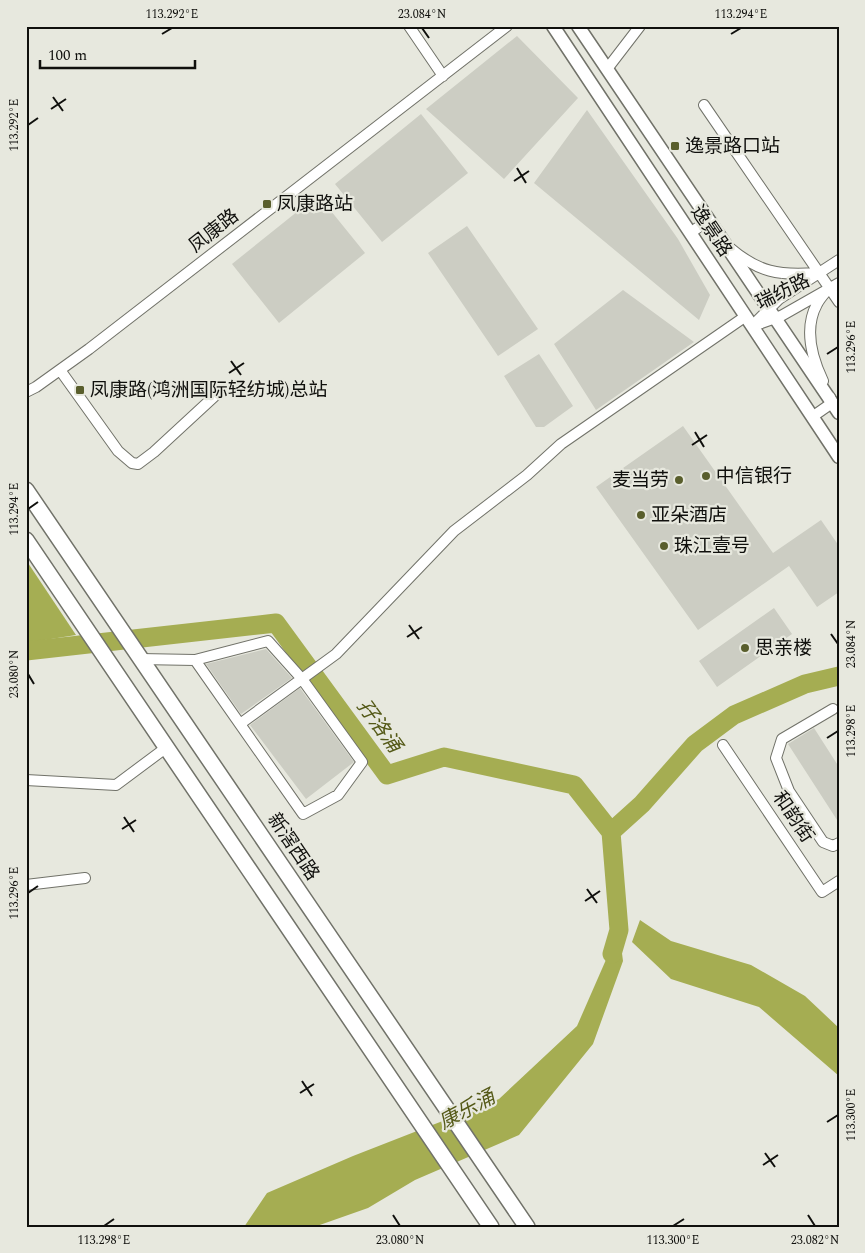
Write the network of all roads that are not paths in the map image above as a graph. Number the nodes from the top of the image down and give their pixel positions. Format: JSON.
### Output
{"nodes":[{"id":1,"x":408,"y":26,"type":"edge"},
{"id":2,"x":507,"y":26,"type":"edge"},
{"id":3,"x":553,"y":26,"type":"edge"},
{"id":4,"x":578,"y":26,"type":"edge"},
{"id":5,"x":640,"y":26,"type":"edge"},
{"id":6,"x":607,"y":69,"type":"junction"},
{"id":7,"x":443,"y":76,"type":"junction"},
{"id":8,"x":704,"y":105,"type":"dead end"},
{"id":9,"x":709,"y":220,"type":"junction"},
{"id":10,"x":690,"y":233,"type":"junction"},
{"id":11,"x":725,"y":244,"type":"junction"},
{"id":12,"x":839,"y":260,"type":"edge"},
{"id":13,"x":819,"y":272,"type":"junction"},
{"id":14,"x":834,"y":285,"type":"edge"},
{"id":15,"x":839,"y":302,"type":"edge"},
{"id":16,"x":768,"y":308,"type":"junction"},
{"id":17,"x":776,"y":319,"type":"junction"},
{"id":18,"x":749,"y":321,"type":"junction"},
{"id":19,"x":60,"y":370,"type":"junction"},
{"id":20,"x":31,"y":389,"type":"edge"},
{"id":21,"x":219,"y":392,"type":"dead end"},
{"id":22,"x":26,"y":397,"type":"edge"},
{"id":23,"x":836,"y":408,"type":"edge"},
{"id":24,"x":812,"y":417,"type":"junction"},
{"id":25,"x":839,"y":458,"type":"edge"},
{"id":26,"x":26,"y":490,"type":"edge"},
{"id":27,"x":26,"y":540,"type":"edge"},
{"id":28,"x":140,"y":659,"type":"junction"},
{"id":29,"x":195,"y":660,"type":"junction"},
{"id":30,"x":302,"y":679,"type":"junction"},
{"id":31,"x":833,"y":709,"type":"dead end"},
{"id":32,"x":240,"y":724,"type":"junction"},
{"id":33,"x":723,"y":745,"type":"dead end"},
{"id":34,"x":167,"y":747,"type":"junction"},
{"id":35,"x":26,"y":780,"type":"edge"},
{"id":36,"x":839,"y":843,"type":"edge"},
{"id":37,"x":85,"y":878,"type":"dead end"},
{"id":38,"x":839,"y":881,"type":"edge"},
{"id":39,"x":26,"y":885,"type":"edge"},
{"id":40,"x":491,"y":1227,"type":"edge"},
{"id":41,"x":526,"y":1227,"type":"edge"}],
"edges":[{"from":1,"to":7,"type":"street"},
{"from":2,"to":7,"type":"street","name":"凤康路"},
{"from":3,"to":10,"type":"main road","name":"逸景路"},
{"from":4,"to":6,"type":"main road","name":"逸景路"},
{"from":5,"to":6,"type":"street"},
{"from":6,"to":9,"type":"main road","name":"逸景路"},
{"from":7,"to":19,"type":"street","name":"凤康路"},
{"from":8,"to":13,"type":"street"},
{"from":9,"to":10,"type":"street"},
{"from":9,"to":11,"type":"main road","name":"逸景路"},
{"from":10,"to":18,"type":"main road","name":"逸景路"},
{"from":11,"to":13,"type":"street"},
{"from":11,"to":16,"type":"main road","name":"逸景路"},
{"from":12,"to":13,"type":"street"},
{"from":13,"to":14,"type":"street"},
{"from":13,"to":16,"type":"street"},
{"from":14,"to":15,"type":"street"},
{"from":14,"to":17,"type":"street","name":"瑞纺路"},
{"from":14,"to":23,"type":"street"},
{"from":16,"to":17,"type":"main road","name":"逸景路"},
{"from":16,"to":18,"type":"street"},
{"from":17,"to":18,"type":"street","name":"瑞纺路"},
{"from":17,"to":23,"type":"main road","name":"逸景路"},
{"from":18,"to":24,"type":"main road","name":"逸景路"},
{"from":18,"to":30,"type":"street"},
{"from":19,"to":20,"type":"street","name":"凤康路"},
{"from":19,"to":21,"type":"street"},
{"from":20,"to":22,"type":"street","name":"凤康路"},
{"from":23,"to":24,"type":"street"},
{"from":24,"to":25,"type":"main road","name":"逸景路"},
{"from":26,"to":28,"type":"highway","name":"新滘西路"},
{"from":27,"to":34,"type":"highway"},
{"from":28,"to":29,"type":"street"},
{"from":28,"to":41,"type":"highway","name":"新滘西路"},
{"from":29,"to":30,"type":"street"},
{"from":29,"to":32,"type":"street"},
{"from":30,"to":32,"type":"street"},
{"from":30,"to":32,"type":"street"},
{"from":31,"to":36,"type":"street"},
{"from":33,"to":38,"type":"street","name":"和韵街"},
{"from":34,"to":35,"type":"street"},
{"from":34,"to":40,"type":"highway"},
{"from":37,"to":39,"type":"street"}]}
